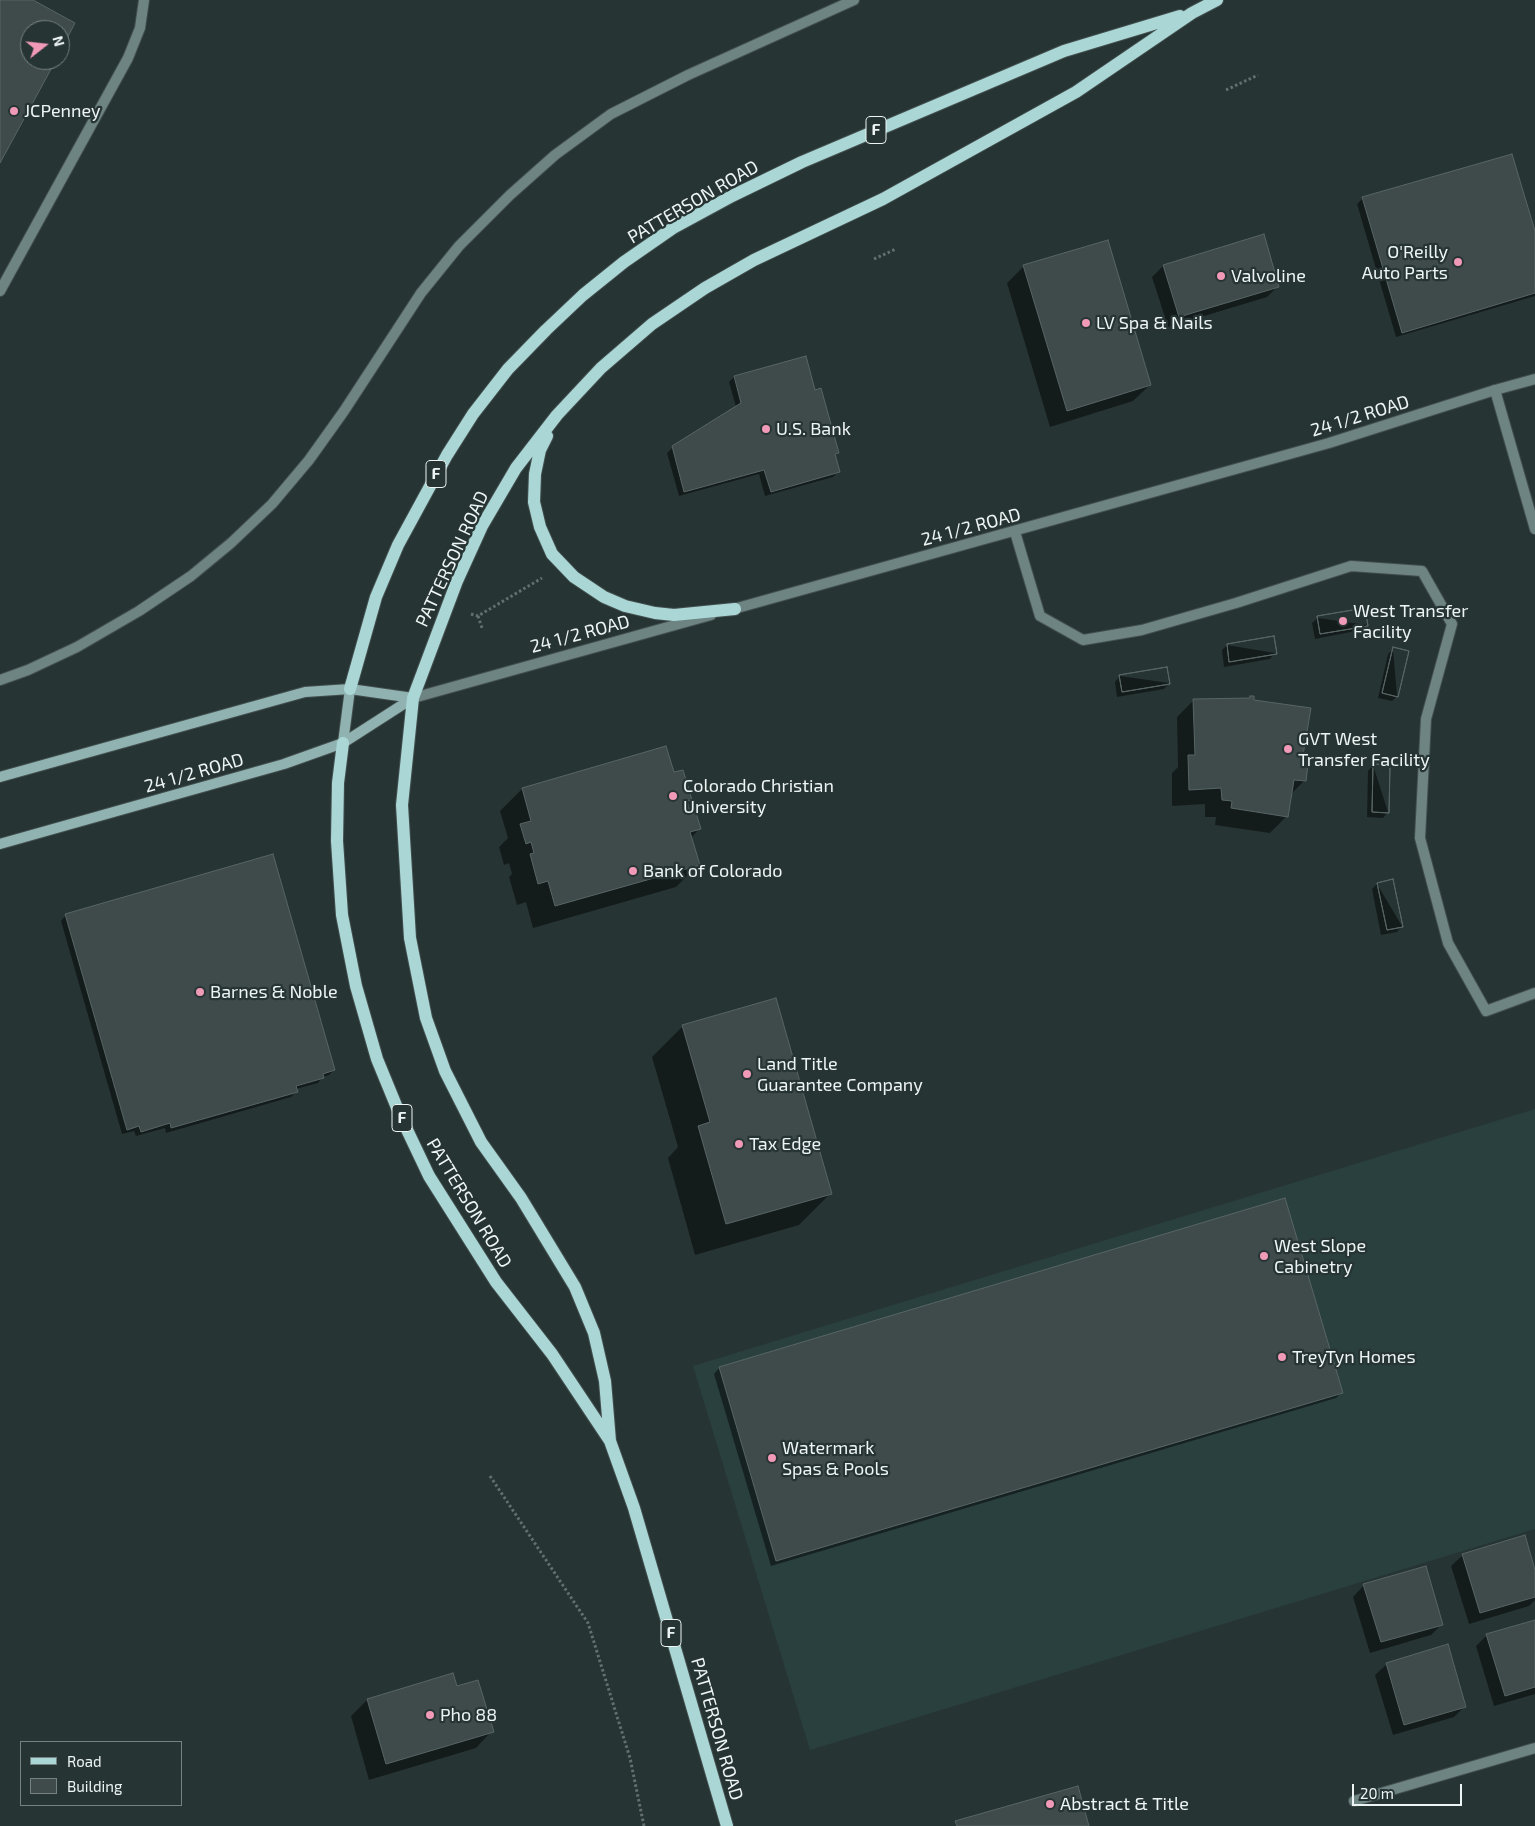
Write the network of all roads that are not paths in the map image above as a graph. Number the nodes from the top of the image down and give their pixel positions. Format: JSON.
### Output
{"nodes":[{"id":1,"x":144,"y":0,"type":"edge"},
{"id":2,"x":854,"y":0,"type":"edge"},
{"id":3,"x":1217,"y":0,"type":"edge"},
{"id":4,"x":1192,"y":12,"type":"junction"},
{"id":5,"x":0,"y":291,"type":"edge"},
{"id":6,"x":1535,"y":379,"type":"edge"},
{"id":7,"x":1495,"y":390,"type":"junction"},
{"id":8,"x":557,"y":415,"type":"junction"},
{"id":9,"x":1535,"y":529,"type":"edge"},
{"id":10,"x":1015,"y":532,"type":"junction"},
{"id":11,"x":735,"y":609,"type":"junction"},
{"id":12,"x":0,"y":680,"type":"edge"},
{"id":13,"x":350,"y":689,"type":"junction"},
{"id":14,"x":413,"y":698,"type":"junction"},
{"id":15,"x":343,"y":743,"type":"junction"},
{"id":16,"x":0,"y":777,"type":"edge"},
{"id":17,"x":0,"y":844,"type":"edge"},
{"id":18,"x":1535,"y":993,"type":"edge"},
{"id":19,"x":610,"y":1441,"type":"junction"},
{"id":20,"x":1535,"y":1748,"type":"edge"},
{"id":21,"x":1354,"y":1802,"type":"dead end"},
{"id":22,"x":727,"y":1826,"type":"edge"}],
"edges":[{"from":1,"to":5,"type":"street"},
{"from":2,"to":12,"type":"street"},
{"from":3,"to":4,"type":"main road","name":"PATTERSON ROAD","number":"F"},
{"from":4,"to":8,"type":"main road","name":"PATTERSON ROAD","number":"F"},
{"from":4,"to":13,"type":"main road","name":"PATTERSON ROAD","number":"F"},
{"from":6,"to":7,"type":"street","name":"24 1/2 ROAD"},
{"from":7,"to":9,"type":"street"},
{"from":7,"to":10,"type":"street","name":"24 1/2 ROAD"},
{"from":8,"to":11,"type":"main road"},
{"from":8,"to":14,"type":"main road","name":"PATTERSON ROAD","number":"F"},
{"from":10,"to":11,"type":"street","name":"24 1/2 ROAD"},
{"from":10,"to":18,"type":"street"},
{"from":11,"to":14,"type":"street","name":"24 1/2 ROAD"},
{"from":13,"to":14,"type":"main road","name":"24 1/2 ROAD"},
{"from":13,"to":15,"type":"main road","name":"PATTERSON ROAD","number":"F"},
{"from":13,"to":16,"type":"main road","name":"24 1/2 ROAD"},
{"from":14,"to":15,"type":"main road","name":"24 1/2 ROAD"},
{"from":14,"to":19,"type":"main road","name":"PATTERSON ROAD","number":"F"},
{"from":15,"to":17,"type":"main road","name":"24 1/2 ROAD"},
{"from":15,"to":19,"type":"main road","name":"PATTERSON ROAD","number":"F"},
{"from":19,"to":22,"type":"main road","name":"PATTERSON ROAD","number":"F"},
{"from":20,"to":21,"type":"street"}]}
